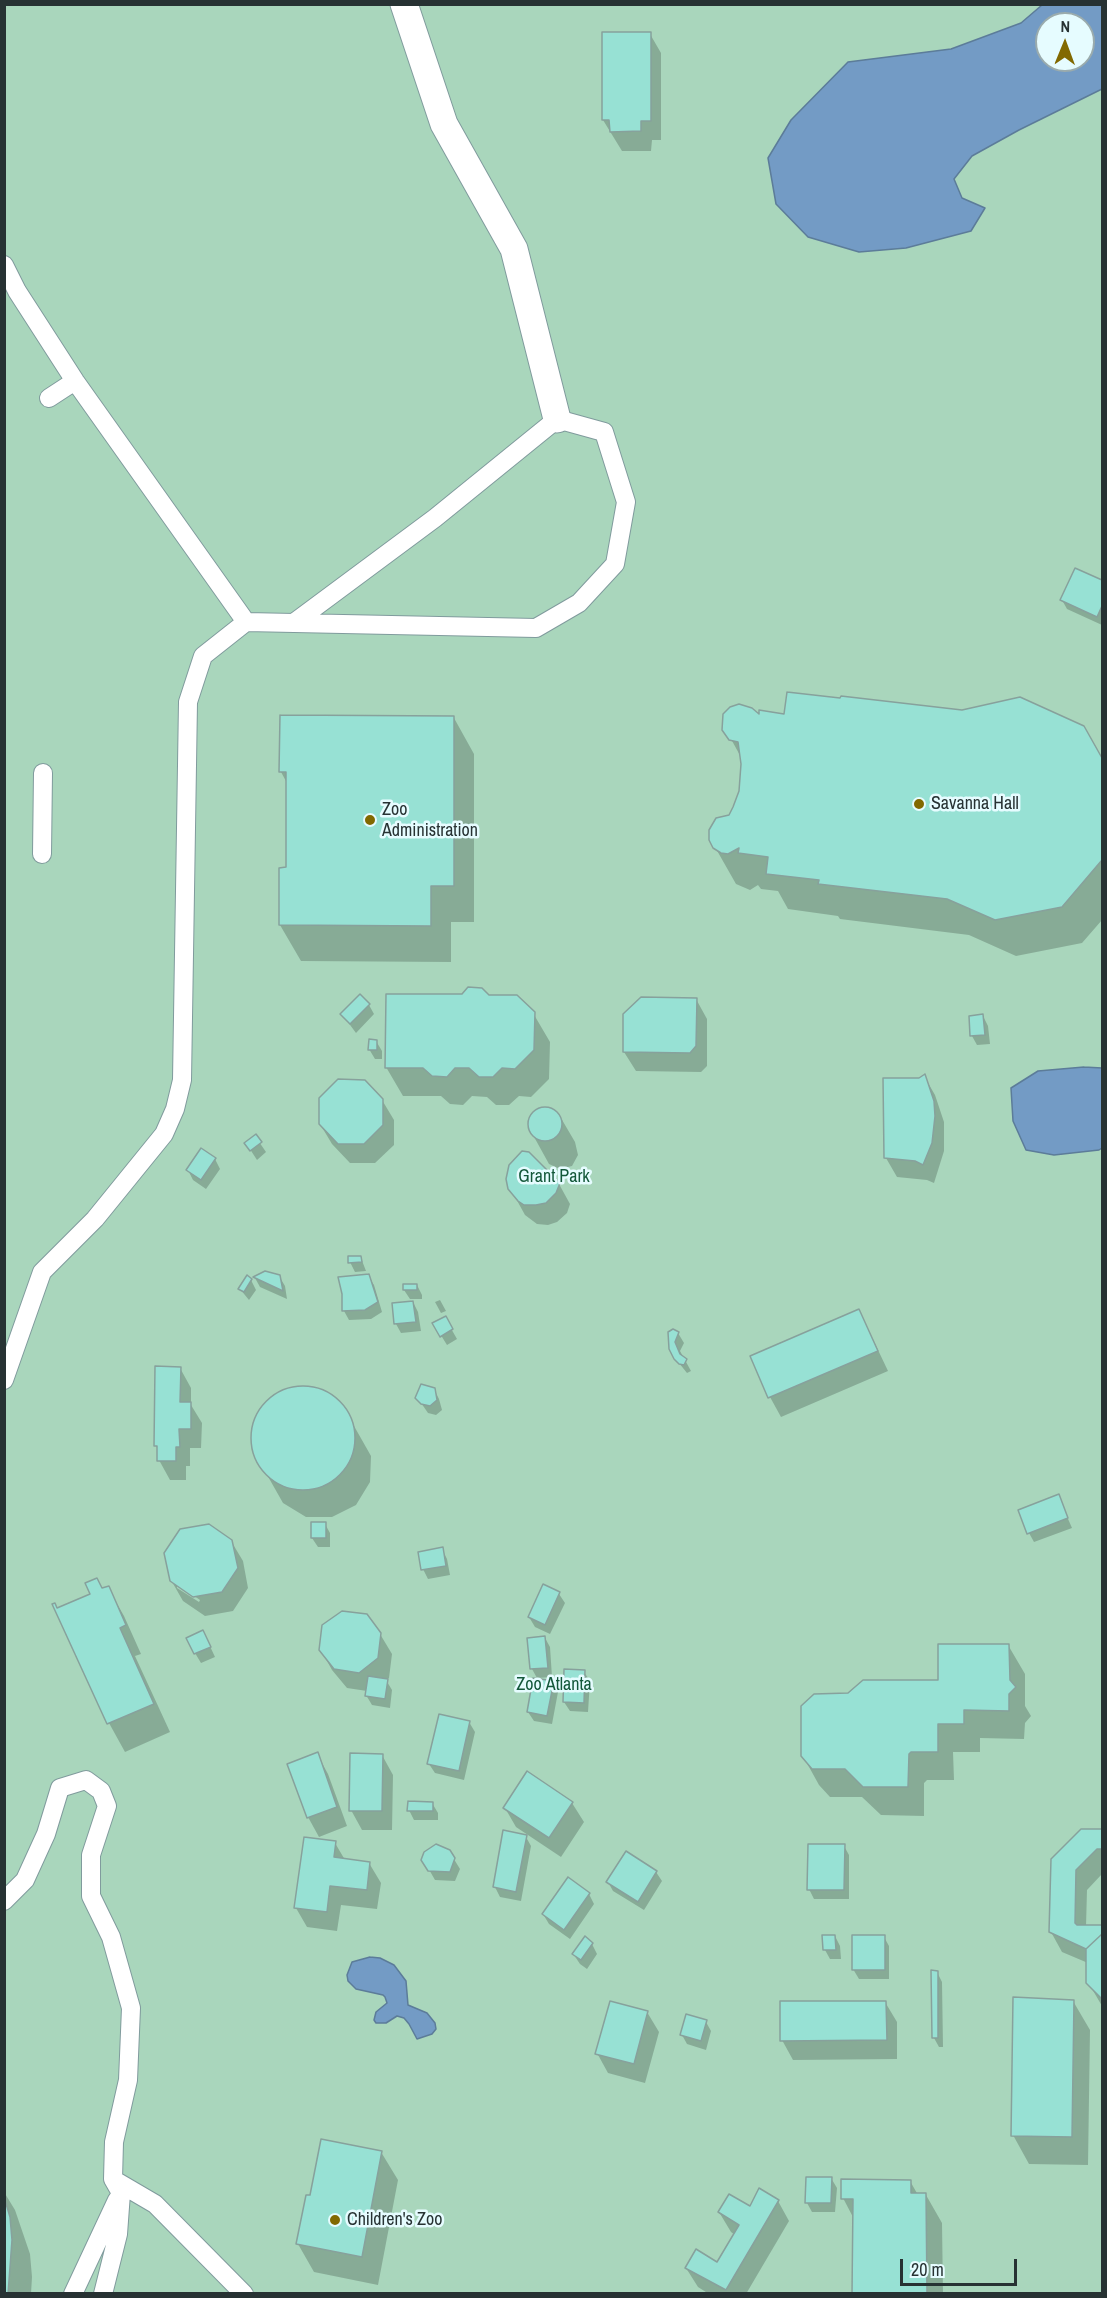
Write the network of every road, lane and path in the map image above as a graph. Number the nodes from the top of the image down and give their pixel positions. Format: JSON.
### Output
{"nodes":[{"id":1,"x":404,"y":4,"type":"edge"},
{"id":2,"x":4,"y":265,"type":"edge"},
{"id":3,"x":11,"y":291,"type":"edge"},
{"id":4,"x":75,"y":381,"type":"junction"},
{"id":5,"x":49,"y":398,"type":"dead end"},
{"id":6,"x":557,"y":419,"type":"junction"},
{"id":7,"x":246,"y":622,"type":"junction"},
{"id":8,"x":295,"y":622,"type":"junction"},
{"id":9,"x":43,"y":773,"type":"dead end"},
{"id":10,"x":42,"y":854,"type":"dead end"},
{"id":11,"x":4,"y":1380,"type":"edge"},
{"id":12,"x":4,"y":1900,"type":"edge"},
{"id":13,"x":117,"y":2186,"type":"junction"},
{"id":14,"x":73,"y":2294,"type":"edge"},
{"id":15,"x":103,"y":2294,"type":"edge"},
{"id":16,"x":244,"y":2294,"type":"edge"}],
"edges":[{"from":1,"to":6,"type":"street"},
{"from":2,"to":3,"type":"lane"},
{"from":3,"to":4,"type":"lane"},
{"from":4,"to":5,"type":"lane"},
{"from":4,"to":7,"type":"lane"},
{"from":6,"to":8,"type":"lane"},
{"from":6,"to":8,"type":"lane"},
{"from":7,"to":8,"type":"lane"},
{"from":7,"to":11,"type":"lane"},
{"from":9,"to":10,"type":"lane"},
{"from":12,"to":13,"type":"lane"},
{"from":13,"to":14,"type":"lane"},
{"from":13,"to":15,"type":"lane"},
{"from":13,"to":16,"type":"lane"}]}
